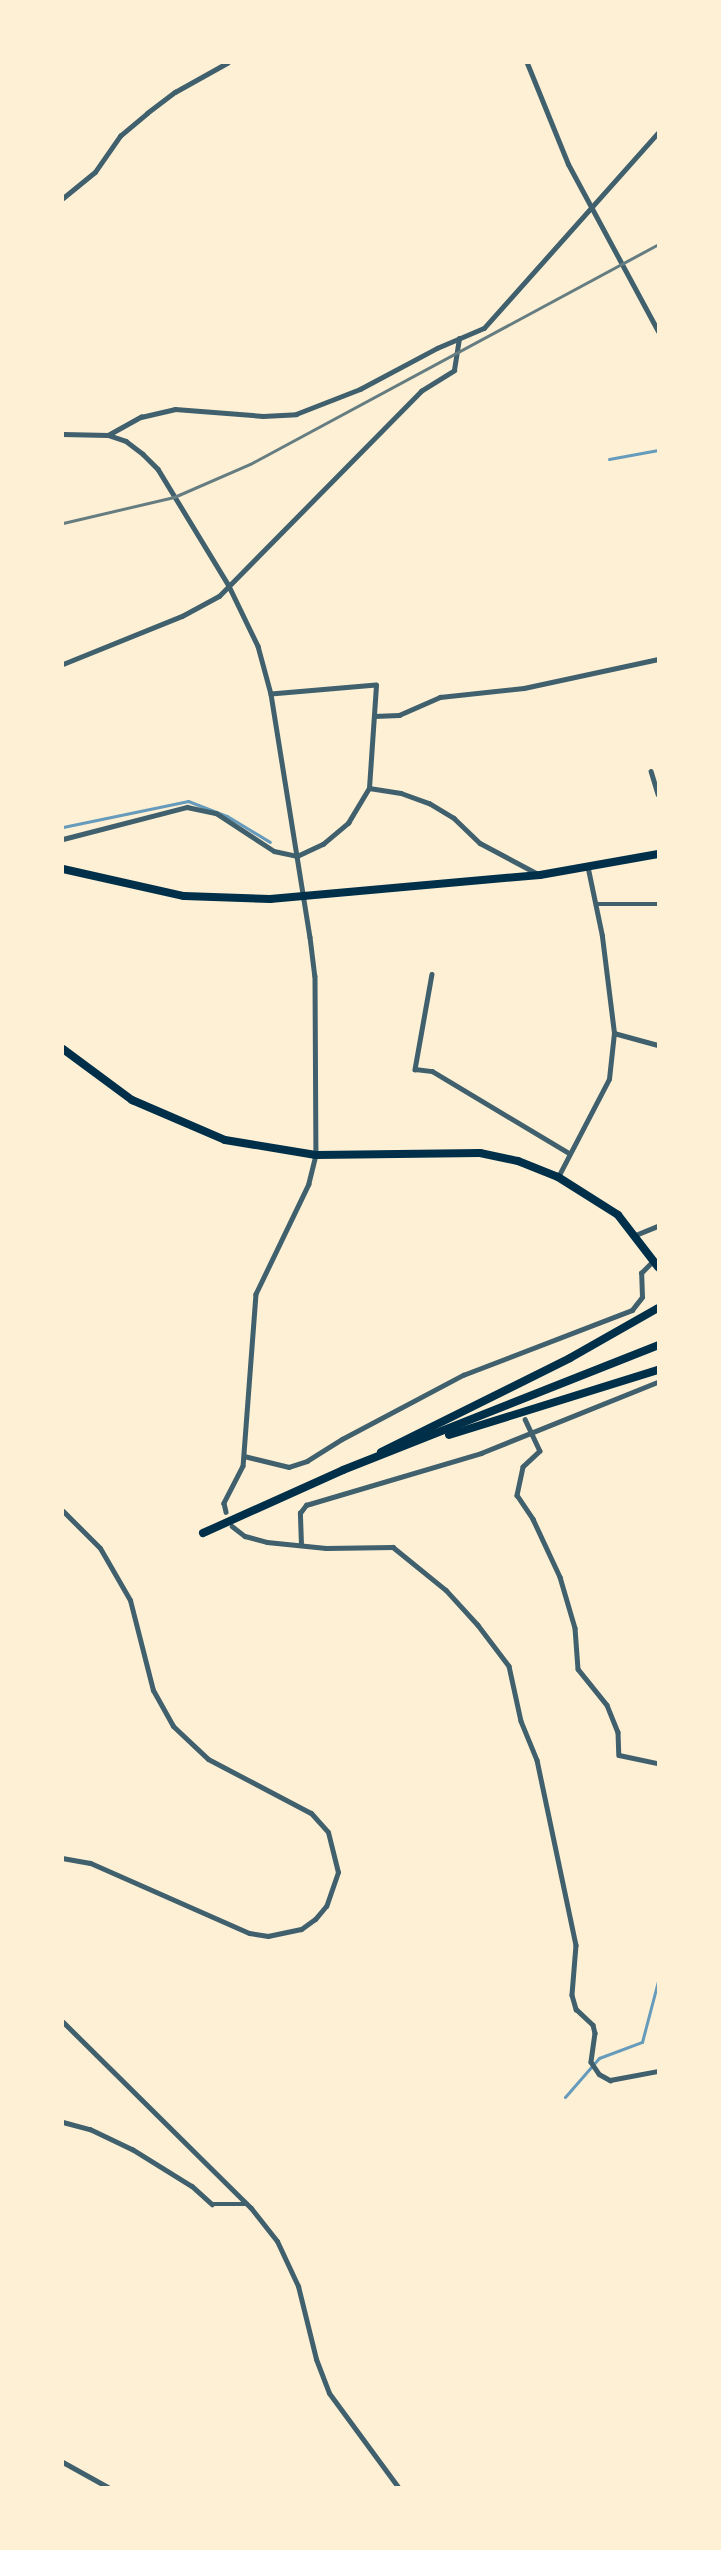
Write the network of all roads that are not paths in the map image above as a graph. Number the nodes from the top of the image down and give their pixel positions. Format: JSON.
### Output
{"nodes":[{"id":1,"x":228,"y":63,"type":"edge"},
{"id":2,"x":527,"y":63,"type":"edge"},
{"id":3,"x":658,"y":133,"type":"edge"},
{"id":4,"x":63,"y":198,"type":"edge"},
{"id":5,"x":658,"y":332,"type":"edge"},
{"id":6,"x":459,"y":338,"type":"junction"},
{"id":7,"x":63,"y":434,"type":"edge"},
{"id":8,"x":108,"y":435,"type":"junction"},
{"id":9,"x":229,"y":586,"type":"junction"},
{"id":10,"x":658,"y":659,"type":"edge"},
{"id":11,"x":63,"y":664,"type":"edge"},
{"id":12,"x":271,"y":694,"type":"junction"},
{"id":13,"x":374,"y":716,"type":"junction"},
{"id":14,"x":651,"y":771,"type":"dead end"},
{"id":15,"x":369,"y":788,"type":"junction"},
{"id":16,"x":658,"y":794,"type":"edge"},
{"id":17,"x":63,"y":839,"type":"edge"},
{"id":18,"x":658,"y":854,"type":"edge"},
{"id":19,"x":297,"y":856,"type":"junction"},
{"id":20,"x":588,"y":868,"type":"junction"},
{"id":21,"x":63,"y":869,"type":"edge"},
{"id":22,"x":540,"y":874,"type":"junction"},
{"id":23,"x":303,"y":897,"type":"junction"},
{"id":24,"x":597,"y":904,"type":"junction"},
{"id":25,"x":658,"y":904,"type":"edge"},
{"id":26,"x":432,"y":974,"type":"dead end"},
{"id":27,"x":614,"y":1033,"type":"junction"},
{"id":28,"x":658,"y":1045,"type":"edge"},
{"id":29,"x":63,"y":1049,"type":"edge"},
{"id":30,"x":569,"y":1153,"type":"junction"},
{"id":31,"x":316,"y":1155,"type":"junction"},
{"id":32,"x":558,"y":1177,"type":"junction"},
{"id":33,"x":658,"y":1226,"type":"edge"},
{"id":34,"x":633,"y":1236,"type":"junction"},
{"id":35,"x":656,"y":1264,"type":"edge"},
{"id":36,"x":658,"y":1308,"type":"edge"},
{"id":37,"x":655,"y":1346,"type":"edge"},
{"id":38,"x":658,"y":1370,"type":"edge"},
{"id":39,"x":658,"y":1382,"type":"edge"},
{"id":40,"x":525,"y":1419,"type":"dead end"},
{"id":41,"x":531,"y":1434,"type":"junction"},
{"id":42,"x":395,"y":1451,"type":"junction"},
{"id":43,"x":244,"y":1456,"type":"junction"},
{"id":44,"x":343,"y":1470,"type":"junction"},
{"id":45,"x":63,"y":1511,"type":"edge"},
{"id":46,"x":226,"y":1512,"type":"dead end"},
{"id":47,"x":232,"y":1526,"type":"dead end"},
{"id":48,"x":203,"y":1533,"type":"dead end"},
{"id":49,"x":301,"y":1545,"type":"junction"},
{"id":50,"x":658,"y":1763,"type":"edge"},
{"id":51,"x":63,"y":1858,"type":"edge"},
{"id":52,"x":63,"y":2022,"type":"edge"},
{"id":53,"x":658,"y":2071,"type":"edge"},
{"id":54,"x":63,"y":2122,"type":"edge"},
{"id":55,"x":247,"y":2204,"type":"junction"},
{"id":56,"x":63,"y":2462,"type":"edge"},
{"id":57,"x":108,"y":2487,"type":"edge"},
{"id":58,"x":398,"y":2487,"type":"edge"}],
"edges":[{"from":1,"to":4,"type":"street"},
{"from":2,"to":5,"type":"street"},
{"from":3,"to":6,"type":"street"},
{"from":6,"to":8,"type":"street"},
{"from":6,"to":9,"type":"street"},
{"from":7,"to":8,"type":"street"},
{"from":8,"to":9,"type":"street"},
{"from":9,"to":11,"type":"street"},
{"from":9,"to":12,"type":"street"},
{"from":10,"to":13,"type":"street"},
{"from":12,"to":13,"type":"street"},
{"from":12,"to":19,"type":"street"},
{"from":13,"to":15,"type":"street"},
{"from":14,"to":16,"type":"street"},
{"from":15,"to":19,"type":"street"},
{"from":15,"to":22,"type":"street"},
{"from":17,"to":19,"type":"street"},
{"from":18,"to":20,"type":"highway"},
{"from":19,"to":23,"type":"street"},
{"from":20,"to":22,"type":"highway"},
{"from":20,"to":24,"type":"street"},
{"from":21,"to":23,"type":"highway"},
{"from":22,"to":23,"type":"highway"},
{"from":23,"to":31,"type":"street"},
{"from":24,"to":25,"type":"street"},
{"from":24,"to":27,"type":"street"},
{"from":26,"to":30,"type":"street"},
{"from":27,"to":28,"type":"street"},
{"from":27,"to":30,"type":"street"},
{"from":29,"to":31,"type":"highway"},
{"from":30,"to":32,"type":"street"},
{"from":31,"to":32,"type":"highway"},
{"from":31,"to":43,"type":"street"},
{"from":32,"to":34,"type":"highway"},
{"from":33,"to":34,"type":"street"},
{"from":34,"to":35,"type":"highway"},
{"from":35,"to":43,"type":"street"},
{"from":36,"to":44,"type":"highway"},
{"from":37,"to":42,"type":"highway"},
{"from":38,"to":42,"type":"highway"},
{"from":39,"to":41,"type":"street"},
{"from":40,"to":41,"type":"street"},
{"from":41,"to":49,"type":"street"},
{"from":41,"to":50,"type":"street"},
{"from":42,"to":44,"type":"highway"},
{"from":43,"to":46,"type":"street"},
{"from":44,"to":48,"type":"highway"},
{"from":45,"to":51,"type":"street"},
{"from":47,"to":49,"type":"street"},
{"from":49,"to":53,"type":"street"},
{"from":52,"to":55,"type":"street"},
{"from":54,"to":55,"type":"street"},
{"from":55,"to":58,"type":"street"},
{"from":56,"to":57,"type":"street"}]}
